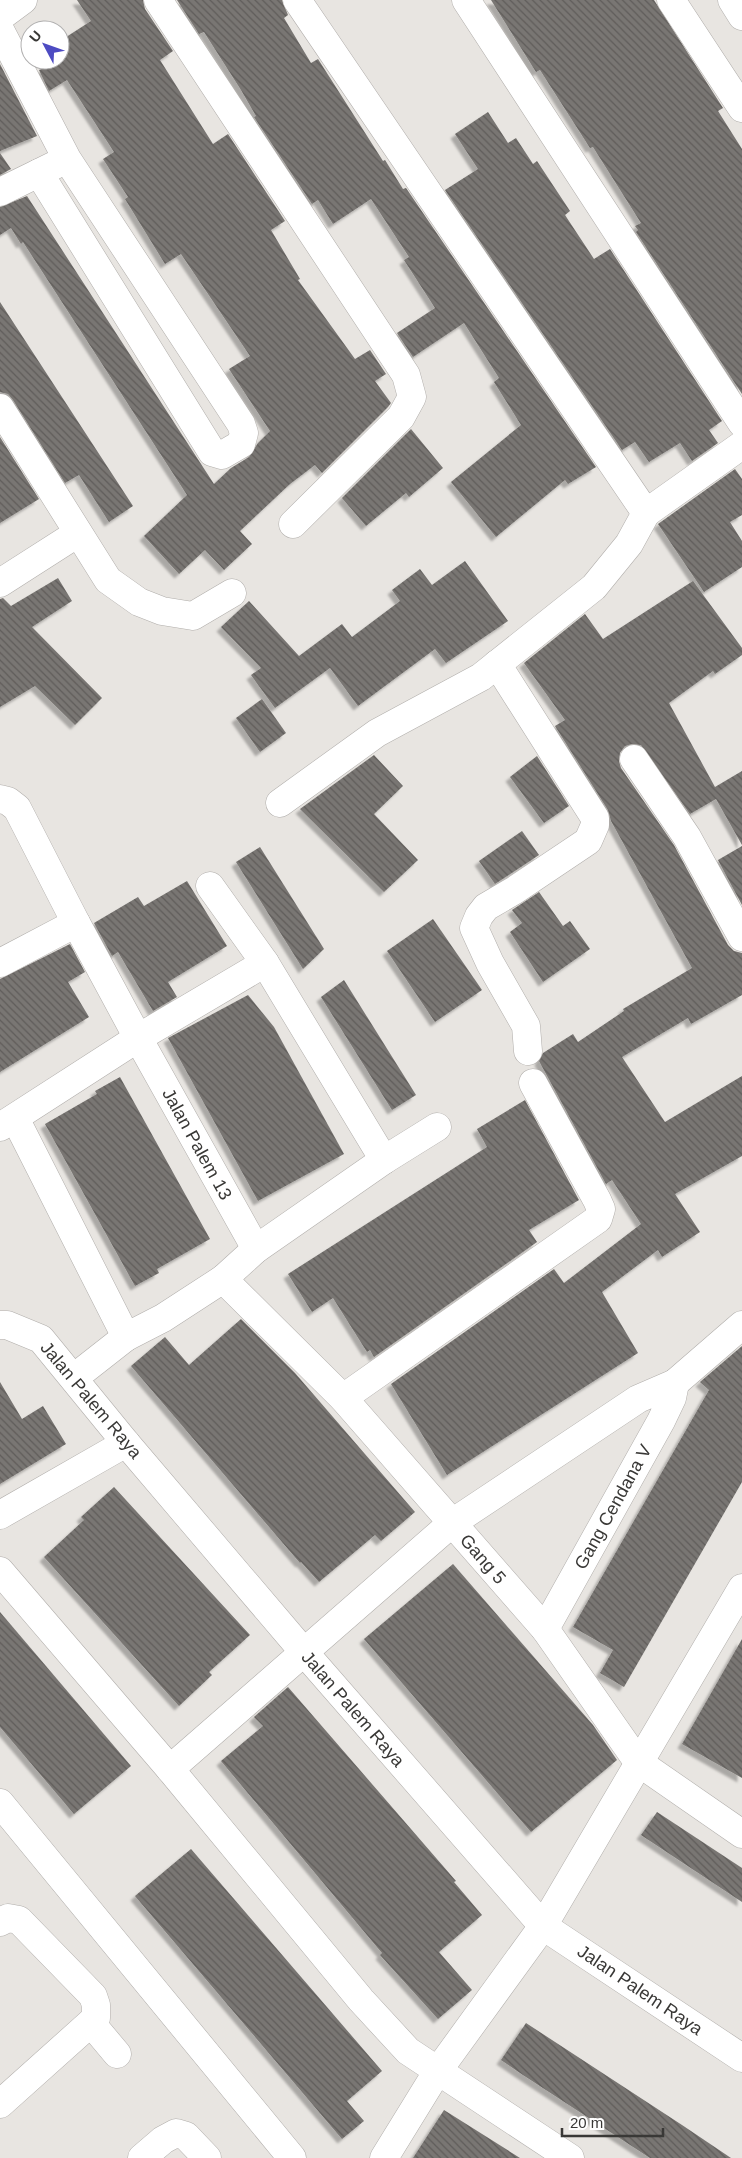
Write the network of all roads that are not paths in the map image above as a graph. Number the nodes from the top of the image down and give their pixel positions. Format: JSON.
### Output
{"nodes":[{"id":1,"x":23,"y":0,"type":"edge"},
{"id":2,"x":158,"y":0,"type":"edge"},
{"id":3,"x":297,"y":0,"type":"edge"},
{"id":4,"x":466,"y":0,"type":"edge"},
{"id":5,"x":671,"y":0,"type":"edge"},
{"id":6,"x":732,"y":0,"type":"edge"},
{"id":7,"x":742,"y":16,"type":"edge"},
{"id":8,"x":0,"y":18,"type":"edge"},
{"id":9,"x":0,"y":30,"type":"edge"},
{"id":10,"x":742,"y":108,"type":"edge"},
{"id":11,"x":67,"y":159,"type":"junction"},
{"id":12,"x":39,"y":173,"type":"junction"},
{"id":13,"x":0,"y":192,"type":"edge"},
{"id":14,"x":0,"y":408,"type":"edge"},
{"id":15,"x":742,"y":423,"type":"edge"},
{"id":16,"x":742,"y":445,"type":"edge"},
{"id":17,"x":646,"y":513,"type":"junction"},
{"id":18,"x":293,"y":524,"type":"dead end"},
{"id":19,"x":78,"y":533,"type":"junction"},
{"id":20,"x":0,"y":583,"type":"edge"},
{"id":21,"x":232,"y":593,"type":"dead end"},
{"id":22,"x":497,"y":664,"type":"junction"},
{"id":23,"x":634,"y":759,"type":"dead end"},
{"id":24,"x":0,"y":799,"type":"edge"},
{"id":25,"x":280,"y":803,"type":"dead end"},
{"id":26,"x":210,"y":886,"type":"dead end"},
{"id":27,"x":76,"y":924,"type":"junction"},
{"id":28,"x":742,"y":937,"type":"edge"},
{"id":29,"x":0,"y":963,"type":"edge"},
{"id":30,"x":265,"y":963,"type":"junction"},
{"id":31,"x":138,"y":1038,"type":"junction"},
{"id":32,"x":528,"y":1051,"type":"dead end"},
{"id":33,"x":533,"y":1083,"type":"dead end"},
{"id":34,"x":8,"y":1123,"type":"edge"},
{"id":35,"x":438,"y":1128,"type":"dead end"},
{"id":36,"x":384,"y":1160,"type":"junction"},
{"id":37,"x":256,"y":1249,"type":"junction"},
{"id":38,"x":223,"y":1279,"type":"junction"},
{"id":39,"x":0,"y":1325,"type":"edge"},
{"id":40,"x":742,"y":1325,"type":"edge"},
{"id":41,"x":126,"y":1337,"type":"junction"},
{"id":42,"x":74,"y":1378,"type":"junction"},
{"id":43,"x":675,"y":1383,"type":"junction"},
{"id":44,"x":343,"y":1398,"type":"junction"},
{"id":45,"x":126,"y":1443,"type":"junction"},
{"id":46,"x":0,"y":1515,"type":"edge"},
{"id":47,"x":452,"y":1523,"type":"junction"},
{"id":48,"x":0,"y":1570,"type":"edge"},
{"id":49,"x":742,"y":1588,"type":"edge"},
{"id":50,"x":545,"y":1630,"type":"junction"},
{"id":51,"x":303,"y":1651,"type":"junction"},
{"id":52,"x":638,"y":1762,"type":"junction"},
{"id":53,"x":170,"y":1769,"type":"junction"},
{"id":54,"x":0,"y":1803,"type":"edge"},
{"id":55,"x":742,"y":1834,"type":"edge"},
{"id":56,"x":0,"y":1922,"type":"edge"},
{"id":57,"x":543,"y":1926,"type":"junction"},
{"id":58,"x":91,"y":2023,"type":"junction"},
{"id":59,"x":117,"y":2054,"type":"dead end"},
{"id":60,"x":742,"y":2058,"type":"edge"},
{"id":61,"x":437,"y":2072,"type":"junction"},
{"id":62,"x":0,"y":2104,"type":"edge"},
{"id":63,"x":142,"y":2158,"type":"edge"},
{"id":64,"x":207,"y":2158,"type":"edge"},
{"id":65,"x":292,"y":2158,"type":"edge"},
{"id":66,"x":384,"y":2158,"type":"edge"},
{"id":67,"x":570,"y":2158,"type":"edge"}],
"edges":[{"from":1,"to":8,"type":"street"},
{"from":2,"to":18,"type":"street"},
{"from":3,"to":17,"type":"street"},
{"from":4,"to":15,"type":"street"},
{"from":5,"to":10,"type":"street"},
{"from":6,"to":7,"type":"street"},
{"from":9,"to":11,"type":"street"},
{"from":11,"to":12,"type":"street"},
{"from":11,"to":12,"type":"street"},
{"from":12,"to":13,"type":"street"},
{"from":14,"to":19,"type":"street"},
{"from":16,"to":17,"type":"street"},
{"from":17,"to":22,"type":"street"},
{"from":19,"to":20,"type":"street"},
{"from":19,"to":21,"type":"street"},
{"from":22,"to":25,"type":"street"},
{"from":22,"to":32,"type":"street"},
{"from":23,"to":28,"type":"street"},
{"from":24,"to":27,"type":"street","name":"Jalan Palem 13"},
{"from":26,"to":30,"type":"street"},
{"from":27,"to":29,"type":"street"},
{"from":27,"to":31,"type":"street","name":"Jalan Palem 13"},
{"from":30,"to":31,"type":"street"},
{"from":30,"to":36,"type":"street"},
{"from":31,"to":34,"type":"street"},
{"from":31,"to":37,"type":"street","name":"Jalan Palem 13"},
{"from":33,"to":44,"type":"street"},
{"from":34,"to":41,"type":"street"},
{"from":35,"to":36,"type":"street"},
{"from":36,"to":37,"type":"street"},
{"from":37,"to":38,"type":"street"},
{"from":38,"to":41,"type":"street"},
{"from":38,"to":44,"type":"street","name":"Gang 5"},
{"from":39,"to":42,"type":"street","name":"Jalan Palem Raya"},
{"from":40,"to":43,"type":"street"},
{"from":41,"to":42,"type":"street"},
{"from":42,"to":45,"type":"street","name":"Jalan Palem Raya"},
{"from":43,"to":47,"type":"street"},
{"from":43,"to":50,"type":"street","name":"Gang Cendana V"},
{"from":44,"to":47,"type":"street","name":"Gang 5"},
{"from":45,"to":46,"type":"street"},
{"from":45,"to":51,"type":"street","name":"Jalan Palem Raya"},
{"from":47,"to":50,"type":"street","name":"Gang 5"},
{"from":47,"to":51,"type":"street"},
{"from":48,"to":53,"type":"street"},
{"from":49,"to":52,"type":"street"},
{"from":50,"to":52,"type":"street","name":"Gang 5"},
{"from":51,"to":53,"type":"street"},
{"from":51,"to":57,"type":"street","name":"Jalan Palem Raya"},
{"from":52,"to":55,"type":"street","name":"Gang 5"},
{"from":52,"to":57,"type":"street"},
{"from":53,"to":61,"type":"street"},
{"from":54,"to":65,"type":"street"},
{"from":56,"to":58,"type":"street"},
{"from":57,"to":60,"type":"street","name":"Jalan Palem Raya"},
{"from":57,"to":61,"type":"street"},
{"from":58,"to":59,"type":"street"},
{"from":58,"to":62,"type":"street"},
{"from":61,"to":66,"type":"street"},
{"from":61,"to":67,"type":"street"},
{"from":63,"to":64,"type":"street"}]}
